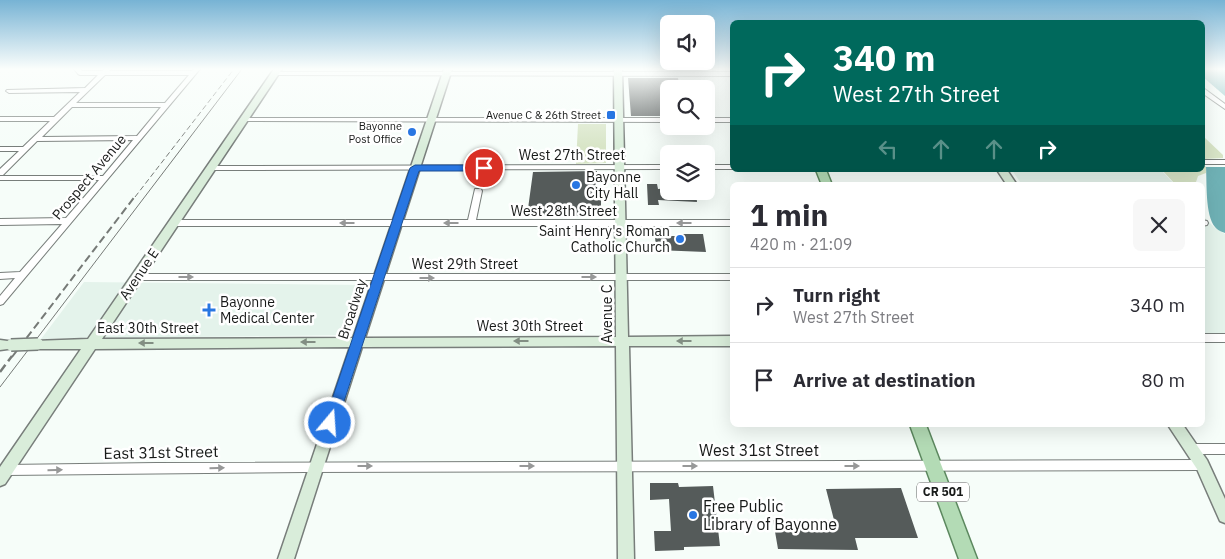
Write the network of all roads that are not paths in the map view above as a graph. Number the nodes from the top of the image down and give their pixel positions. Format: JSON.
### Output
{"nodes":[{"id":1,"x":81,"y":95,"type":"edge"},
{"id":2,"x":174,"y":95,"type":"edge"},
{"id":3,"x":261,"y":95,"type":"edge"},
{"id":4,"x":439,"y":95,"type":"edge"},
{"id":5,"x":618,"y":95,"type":"edge"},
{"id":6,"x":1210,"y":95,"type":"edge"},
{"id":7,"x":70,"y":105,"type":"junction"},
{"id":8,"x":166,"y":105,"type":"junction"},
{"id":9,"x":1225,"y":107,"type":"edge"},
{"id":10,"x":0,"y":119,"type":"edge"},
{"id":11,"x":56,"y":119,"type":"junction"},
{"id":12,"x":244,"y":120,"type":"junction"},
{"id":13,"x":618,"y":120,"type":"junction"},
{"id":14,"x":660,"y":120,"type":"edge"},
{"id":15,"x":715,"y":120,"type":"edge"},
{"id":16,"x":730,"y":120,"type":"edge"},
{"id":17,"x":430,"y":121,"type":"junction"},
{"id":18,"x":138,"y":138,"type":"junction"},
{"id":19,"x":35,"y":139,"type":"junction"},
{"id":20,"x":0,"y":149,"type":"edge"},
{"id":21,"x":25,"y":149,"type":"junction"},
{"id":22,"x":1205,"y":162,"type":"edge"},
{"id":23,"x":1225,"y":162,"type":"edge"},
{"id":24,"x":618,"y":167,"type":"junction"},
{"id":25,"x":660,"y":167,"type":"edge"},
{"id":26,"x":715,"y":167,"type":"edge"},
{"id":27,"x":730,"y":167,"type":"edge"},
{"id":28,"x":212,"y":168,"type":"junction"},
{"id":29,"x":415,"y":168,"type":"junction"},
{"id":30,"x":0,"y":173,"type":"edge"},
{"id":31,"x":0,"y":178,"type":"edge"},
{"id":32,"x":105,"y":178,"type":"junction"},
{"id":33,"x":478,"y":191,"type":"dead end"},
{"id":34,"x":68,"y":221,"type":"junction"},
{"id":35,"x":0,"y":222,"type":"edge"},
{"id":36,"x":174,"y":223,"type":"junction"},
{"id":37,"x":395,"y":223,"type":"junction"},
{"id":38,"x":471,"y":223,"type":"junction"},
{"id":39,"x":620,"y":223,"type":"junction"},
{"id":40,"x":730,"y":223,"type":"edge"},
{"id":41,"x":0,"y":276,"type":"edge"},
{"id":42,"x":22,"y":276,"type":"junction"},
{"id":43,"x":137,"y":277,"type":"junction"},
{"id":44,"x":622,"y":277,"type":"junction"},
{"id":45,"x":730,"y":277,"type":"edge"},
{"id":46,"x":378,"y":278,"type":"junction"},
{"id":47,"x":0,"y":302,"type":"edge"},
{"id":48,"x":1205,"y":338,"type":"edge"},
{"id":49,"x":1225,"y":338,"type":"edge"},
{"id":50,"x":622,"y":341,"type":"junction"},
{"id":51,"x":730,"y":341,"type":"edge"},
{"id":52,"x":357,"y":342,"type":"junction"},
{"id":53,"x":92,"y":343,"type":"junction"},
{"id":54,"x":5,"y":345,"type":"edge"},
{"id":55,"x":919,"y":427,"type":"edge"},
{"id":56,"x":1176,"y":427,"type":"edge"},
{"id":57,"x":1192,"y":449,"type":"junction"},
{"id":58,"x":1225,"y":449,"type":"edge"},
{"id":59,"x":624,"y":465,"type":"junction"},
{"id":60,"x":1202,"y":465,"type":"junction"},
{"id":61,"x":316,"y":467,"type":"junction"},
{"id":62,"x":934,"y":467,"type":"junction"},
{"id":63,"x":3,"y":474,"type":"edge"},
{"id":64,"x":1225,"y":516,"type":"edge"},
{"id":65,"x":286,"y":559,"type":"edge"},
{"id":66,"x":626,"y":559,"type":"edge"},
{"id":67,"x":968,"y":559,"type":"edge"}],
"edges":[{"from":1,"to":7,"type":"street"},
{"from":2,"to":8,"type":"street","name":"Prospect Avenue"},
{"from":3,"to":12,"type":"street","name":"Avenue E"},
{"from":4,"to":17,"type":"street","name":"Broadway"},
{"from":5,"to":13,"type":"street","name":"Avenue C"},
{"from":6,"to":9,"type":"street"},
{"from":7,"to":8,"type":"street"},
{"from":7,"to":11,"type":"street"},
{"from":8,"to":18,"type":"street","name":"Prospect Avenue"},
{"from":10,"to":11,"type":"street"},
{"from":11,"to":19,"type":"street"},
{"from":12,"to":17,"type":"street"},
{"from":12,"to":28,"type":"street","name":"Avenue E"},
{"from":13,"to":14,"type":"street"},
{"from":13,"to":17,"type":"street"},
{"from":13,"to":24,"type":"street","name":"Avenue C"},
{"from":15,"to":16,"type":"street"},
{"from":17,"to":29,"type":"street","name":"Broadway"},
{"from":18,"to":19,"type":"street"},
{"from":18,"to":32,"type":"street","name":"Prospect Avenue"},
{"from":19,"to":21,"type":"street"},
{"from":20,"to":21,"type":"street"},
{"from":21,"to":30,"type":"street"},
{"from":22,"to":23,"type":"street"},
{"from":24,"to":25,"type":"street","name":"West 27th Street"},
{"from":24,"to":29,"type":"street","name":"West 27th Street"},
{"from":24,"to":39,"type":"street","name":"Avenue C"},
{"from":26,"to":27,"type":"street"},
{"from":28,"to":29,"type":"street","name":"West 27th Street"},
{"from":28,"to":36,"type":"street","name":"Avenue E"},
{"from":29,"to":37,"type":"street","name":"Broadway"},
{"from":31,"to":32,"type":"street"},
{"from":32,"to":34,"type":"street","name":"Prospect Avenue"},
{"from":33,"to":38,"type":"street"},
{"from":34,"to":35,"type":"street"},
{"from":34,"to":42,"type":"street","name":"Prospect Avenue"},
{"from":37,"to":36,"type":"street","name":"West 28th Street","one_way":true},
{"from":36,"to":43,"type":"street","name":"Avenue E"},
{"from":38,"to":37,"type":"street","name":"West 28th Street","one_way":true},
{"from":37,"to":46,"type":"street","name":"Broadway"},
{"from":38,"to":39,"type":"street","name":"West 28th Street"},
{"from":40,"to":39,"type":"street","name":"West 28th Street","one_way":true},
{"from":39,"to":44,"type":"street","name":"Avenue C"},
{"from":41,"to":42,"type":"street"},
{"from":42,"to":47,"type":"street","name":"Prospect Avenue"},
{"from":43,"to":46,"type":"street","one_way":true},
{"from":43,"to":53,"type":"street","name":"Avenue E"},
{"from":44,"to":45,"type":"street","name":"West 29th Street"},
{"from":46,"to":44,"type":"street","name":"West 29th Street","one_way":true},
{"from":44,"to":50,"type":"street","name":"Avenue C"},
{"from":46,"to":52,"type":"street","name":"Broadway"},
{"from":48,"to":49,"type":"street"},
{"from":51,"to":50,"type":"street","name":"West 30th Street","one_way":true},
{"from":50,"to":52,"type":"street","name":"West 30th Street","one_way":true},
{"from":50,"to":59,"type":"street","name":"Avenue C"},
{"from":52,"to":53,"type":"street","name":"East 30th Street","one_way":true},
{"from":52,"to":61,"type":"street","name":"Broadway"},
{"from":53,"to":54,"type":"street","name":"East 30th Street","bridge":true},
{"from":53,"to":63,"type":"street","name":"Avenue E"},
{"from":55,"to":62,"type":"main road","number":"CR 501"},
{"from":56,"to":57,"type":"street"},
{"from":57,"to":58,"type":"street"},
{"from":57,"to":60,"type":"street"},
{"from":61,"to":59,"type":"street","name":"West 31st Street","one_way":true},
{"from":59,"to":62,"type":"street","name":"West 31st Street","one_way":true},
{"from":59,"to":66,"type":"street","name":"Avenue C"},
{"from":60,"to":62,"type":"street","name":"West 31st Street"},
{"from":60,"to":64,"type":"street"},
{"from":63,"to":61,"type":"street","name":"East 31st Street","one_way":true},
{"from":61,"to":65,"type":"street","name":"Broadway"},
{"from":62,"to":67,"type":"main road","number":"CR 501"}]}
